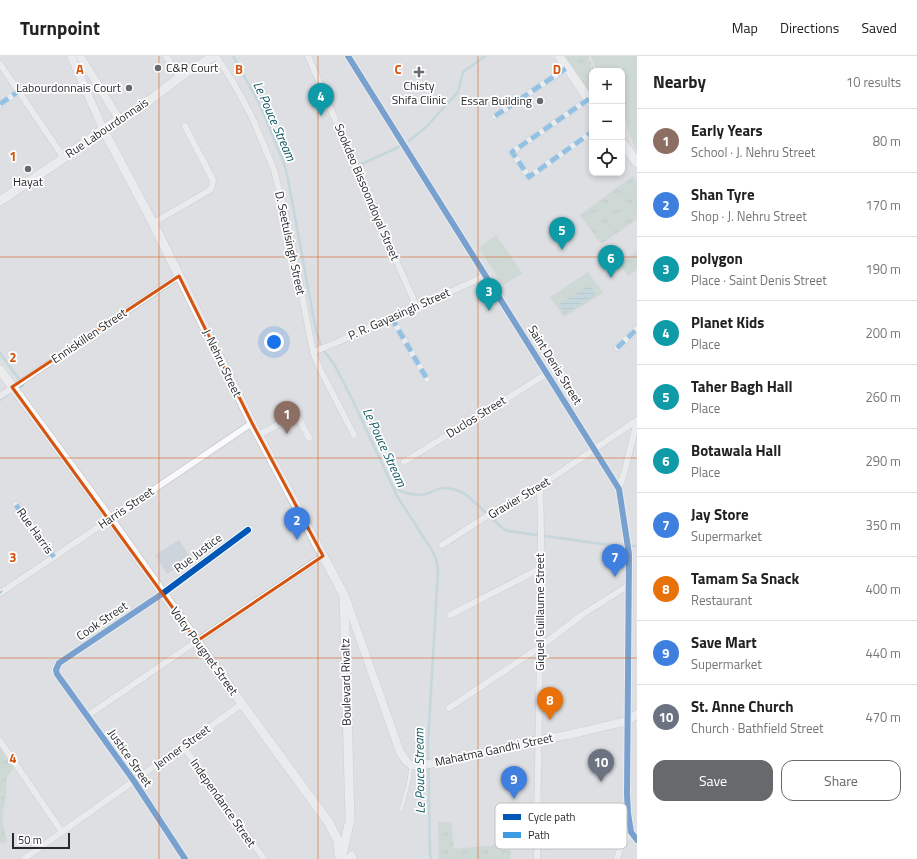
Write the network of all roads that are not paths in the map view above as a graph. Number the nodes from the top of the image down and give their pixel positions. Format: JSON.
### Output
{"nodes":[{"id":1,"x":71,"y":56,"type":"edge"},
{"id":2,"x":80,"y":56,"type":"edge"},
{"id":3,"x":166,"y":56,"type":"edge"},
{"id":4,"x":215,"y":56,"type":"edge"},
{"id":5,"x":308,"y":56,"type":"edge"},
{"id":6,"x":349,"y":56,"type":"edge"},
{"id":7,"x":559,"y":56,"type":"edge"},
{"id":8,"x":0,"y":64,"type":"edge"},
{"id":9,"x":568,"y":67,"type":"junction"},
{"id":10,"x":180,"y":77,"type":"junction"},
{"id":11,"x":95,"y":79,"type":"junction"},
{"id":12,"x":84,"y":85,"type":"junction"},
{"id":13,"x":19,"y":91,"type":"junction"},
{"id":14,"x":589,"y":100,"type":"edge"},
{"id":15,"x":589,"y":103,"type":"edge"},
{"id":16,"x":0,"y":104,"type":"edge"},
{"id":17,"x":494,"y":116,"type":"dead end"},
{"id":18,"x":119,"y":119,"type":"junction"},
{"id":19,"x":185,"y":126,"type":"dead end"},
{"id":20,"x":104,"y":129,"type":"junction"},
{"id":21,"x":589,"y":134,"type":"edge"},
{"id":22,"x":625,"y":146,"type":"edge"},
{"id":23,"x":64,"y":158,"type":"junction"},
{"id":24,"x":637,"y":162,"type":"edge"},
{"id":25,"x":0,"y":200,"type":"edge"},
{"id":26,"x":153,"y":223,"type":"junction"},
{"id":27,"x":179,"y":276,"type":"junction"},
{"id":28,"x":485,"y":276,"type":"junction"},
{"id":29,"x":417,"y":307,"type":"junction"},
{"id":30,"x":391,"y":317,"type":"junction"},
{"id":31,"x":637,"y":329,"type":"edge"},
{"id":32,"x":617,"y":348,"type":"dead end"},
{"id":33,"x":313,"y":352,"type":"junction"},
{"id":34,"x":0,"y":370,"type":"edge"},
{"id":35,"x":548,"y":373,"type":"junction"},
{"id":36,"x":427,"y":380,"type":"dead end"},
{"id":37,"x":12,"y":388,"type":"junction"},
{"id":38,"x":0,"y":396,"type":"edge"},
{"id":39,"x":637,"y":421,"type":"edge"},
{"id":40,"x":252,"y":423,"type":"junction"},
{"id":41,"x":258,"y":435,"type":"junction"},
{"id":42,"x":354,"y":435,"type":"dead end"},
{"id":43,"x":309,"y":438,"type":"dead end"},
{"id":44,"x":595,"y":449,"type":"junction"},
{"id":45,"x":404,"y":462,"type":"dead end"},
{"id":46,"x":540,"y":486,"type":"junction"},
{"id":47,"x":619,"y":489,"type":"junction"},
{"id":48,"x":16,"y":505,"type":"dead end"},
{"id":49,"x":110,"y":519,"type":"junction"},
{"id":50,"x":248,"y":530,"type":"dead end"},
{"id":51,"x":442,"y":546,"type":"dead end"},
{"id":52,"x":323,"y":556,"type":"junction"},
{"id":53,"x":54,"y":557,"type":"junction"},
{"id":54,"x":541,"y":568,"type":"junction"},
{"id":55,"x":629,"y":585,"type":"junction"},
{"id":56,"x":0,"y":593,"type":"edge"},
{"id":57,"x":162,"y":594,"type":"junction"},
{"id":58,"x":344,"y":595,"type":"junction"},
{"id":59,"x":450,"y":615,"type":"dead end"},
{"id":60,"x":197,"y":641,"type":"junction"},
{"id":61,"x":540,"y":647,"type":"junction"},
{"id":62,"x":56,"y":670,"type":"joint"},
{"id":63,"x":242,"y":704,"type":"junction"},
{"id":64,"x":449,"y":708,"type":"dead end"},
{"id":65,"x":637,"y":714,"type":"edge"},
{"id":66,"x":87,"y":716,"type":"junction"},
{"id":67,"x":627,"y":721,"type":"junction"},
{"id":68,"x":539,"y":740,"type":"junction"},
{"id":69,"x":0,"y":741,"type":"edge"},
{"id":70,"x":183,"y":746,"type":"junction"},
{"id":71,"x":411,"y":765,"type":"junction"},
{"id":72,"x":134,"y":781,"type":"junction"},
{"id":73,"x":538,"y":803,"type":"edge"},
{"id":74,"x":401,"y":810,"type":"dead end"},
{"id":75,"x":62,"y":832,"type":"junction"},
{"id":76,"x":631,"y":832,"type":"junction"},
{"id":77,"x":627,"y":838,"type":"edge"},
{"id":78,"x":637,"y":840,"type":"edge"},
{"id":79,"x":620,"y":849,"type":"edge"},
{"id":80,"x":24,"y":859,"type":"edge"},
{"id":81,"x":185,"y":859,"type":"edge"},
{"id":82,"x":264,"y":859,"type":"edge"},
{"id":83,"x":340,"y":859,"type":"edge"},
{"id":84,"x":346,"y":859,"type":"edge"},
{"id":85,"x":354,"y":859,"type":"edge"},
{"id":86,"x":617,"y":859,"type":"edge"}],
"edges":[{"from":1,"to":12,"type":"street"},
{"from":2,"to":11,"type":"street"},
{"from":3,"to":10,"type":"street"},
{"from":4,"to":10,"type":"main road","name":"Rue Labourdonnais"},
{"from":4,"to":33,"type":"street","name":"D. Seetulsingh Street"},
{"from":5,"to":29,"type":"street","name":"Sookdeo Bissoondoyal Street"},
{"from":6,"to":6,"type":"street"},
{"from":6,"to":28,"type":"street","name":"Saint Denis Street"},
{"from":7,"to":9,"type":"main road"},
{"from":8,"to":13,"type":"street"},
{"from":9,"to":14,"type":"main road"},
{"from":9,"to":17,"type":"street"},
{"from":10,"to":18,"type":"main road","name":"Rue Labourdonnais"},
{"from":11,"to":12,"type":"street"},
{"from":11,"to":18,"type":"street"},
{"from":12,"to":20,"type":"street"},
{"from":13,"to":16,"type":"street"},
{"from":13,"to":23,"type":"street"},
{"from":15,"to":21,"type":"street"},
{"from":18,"to":20,"type":"main road","name":"Rue Labourdonnais"},
{"from":19,"to":26,"type":"street"},
{"from":20,"to":23,"type":"main road","name":"Rue Labourdonnais"},
{"from":20,"to":26,"type":"main road","name":"J. Nehru Street"},
{"from":22,"to":24,"type":"main road"},
{"from":23,"to":25,"type":"main road","name":"Rue Labourdonnais"},
{"from":26,"to":27,"type":"main road","name":"J. Nehru Street"},
{"from":27,"to":37,"type":"street","name":"Enniskillen Street"},
{"from":27,"to":40,"type":"main road","name":"J. Nehru Street"},
{"from":28,"to":29,"type":"street","name":"P. R. Gayasingh Street"},
{"from":28,"to":35,"type":"street","name":"Saint Denis Street"},
{"from":29,"to":30,"type":"street","name":"P. R. Gayasingh Street"},
{"from":30,"to":33,"type":"street","name":"P. R. Gayasingh Street"},
{"from":30,"to":36,"type":"street"},
{"from":31,"to":32,"type":"street"},
{"from":33,"to":42,"type":"street","name":"D. Seetulsingh Street"},
{"from":34,"to":37,"type":"main road","name":"Volcy Pougnet Street"},
{"from":35,"to":44,"type":"street","name":"Saint Denis Street"},
{"from":35,"to":45,"type":"street","name":"Duclos Street"},
{"from":37,"to":38,"type":"street","name":"Enniskillen Street"},
{"from":37,"to":49,"type":"main road","name":"Volcy Pougnet Street"},
{"from":39,"to":44,"type":"street","name":"Gravier Street"},
{"from":39,"to":47,"type":"street"},
{"from":40,"to":41,"type":"main road","name":"J. Nehru Street"},
{"from":40,"to":49,"type":"street","name":"Harris Street"},
{"from":41,"to":43,"type":"street"},
{"from":41,"to":52,"type":"main road","name":"J. Nehru Street"},
{"from":44,"to":46,"type":"street","name":"Gravier Street"},
{"from":44,"to":47,"type":"street","name":"Saint Denis Street"},
{"from":46,"to":51,"type":"street","name":"Gravier Street"},
{"from":46,"to":54,"type":"street","name":"Giquel Guillaume Street"},
{"from":47,"to":55,"type":"street","name":"Saint Denis Street"},
{"from":48,"to":53,"type":"street","name":"Rue Harris"},
{"from":49,"to":53,"type":"street","name":"Harris Street"},
{"from":49,"to":57,"type":"main road","name":"Volcy Pougnet Street"},
{"from":50,"to":57,"type":"street","name":"Rue Justice"},
{"from":52,"to":58,"type":"main road","name":"J. Nehru Street"},
{"from":52,"to":60,"type":"street"},
{"from":53,"to":56,"type":"street","name":"Harris Street"},
{"from":54,"to":59,"type":"street"},
{"from":54,"to":61,"type":"street","name":"Giquel Guillaume Street"},
{"from":55,"to":61,"type":"street"},
{"from":55,"to":67,"type":"street","name":"Saint Denis Street"},
{"from":57,"to":60,"type":"main road","name":"Volcy Pougnet Street"},
{"from":57,"to":62,"type":"street","name":"Cook Street"},
{"from":58,"to":71,"type":"street"},
{"from":58,"to":83,"type":"main road","name":"Boulevard Rivaltz"},
{"from":60,"to":63,"type":"main road","name":"Volcy Pougnet Street"},
{"from":60,"to":66,"type":"street"},
{"from":61,"to":64,"type":"street"},
{"from":61,"to":68,"type":"street","name":"Giquel Guillaume Street"},
{"from":62,"to":66,"type":"street","name":"Justice Street"},
{"from":63,"to":70,"type":"street","name":"Jenner Street"},
{"from":63,"to":83,"type":"main road","name":"Volcy Pougnet Street"},
{"from":65,"to":67,"type":"street","name":"Mahatma Gandhi Street"},
{"from":66,"to":72,"type":"street","name":"Justice Street"},
{"from":67,"to":68,"type":"street","name":"Mahatma Gandhi Street"},
{"from":67,"to":76,"type":"street","name":"Saint Denis Street"},
{"from":68,"to":71,"type":"street","name":"Mahatma Gandhi Street"},
{"from":68,"to":73,"type":"street","name":"Giquel Guillaume Street"},
{"from":69,"to":75,"type":"street"},
{"from":70,"to":72,"type":"street","name":"Jenner Street"},
{"from":70,"to":82,"type":"street","name":"Independance Street"},
{"from":71,"to":74,"type":"lane"},
{"from":72,"to":75,"type":"street","name":"Jenner Street"},
{"from":72,"to":81,"type":"street","name":"Justice Street"},
{"from":75,"to":80,"type":"street","name":"Jenner Street"},
{"from":76,"to":77,"type":"street"},
{"from":76,"to":78,"type":"street"},
{"from":79,"to":86,"type":"street"},
{"from":84,"to":85,"type":"street"}]}
